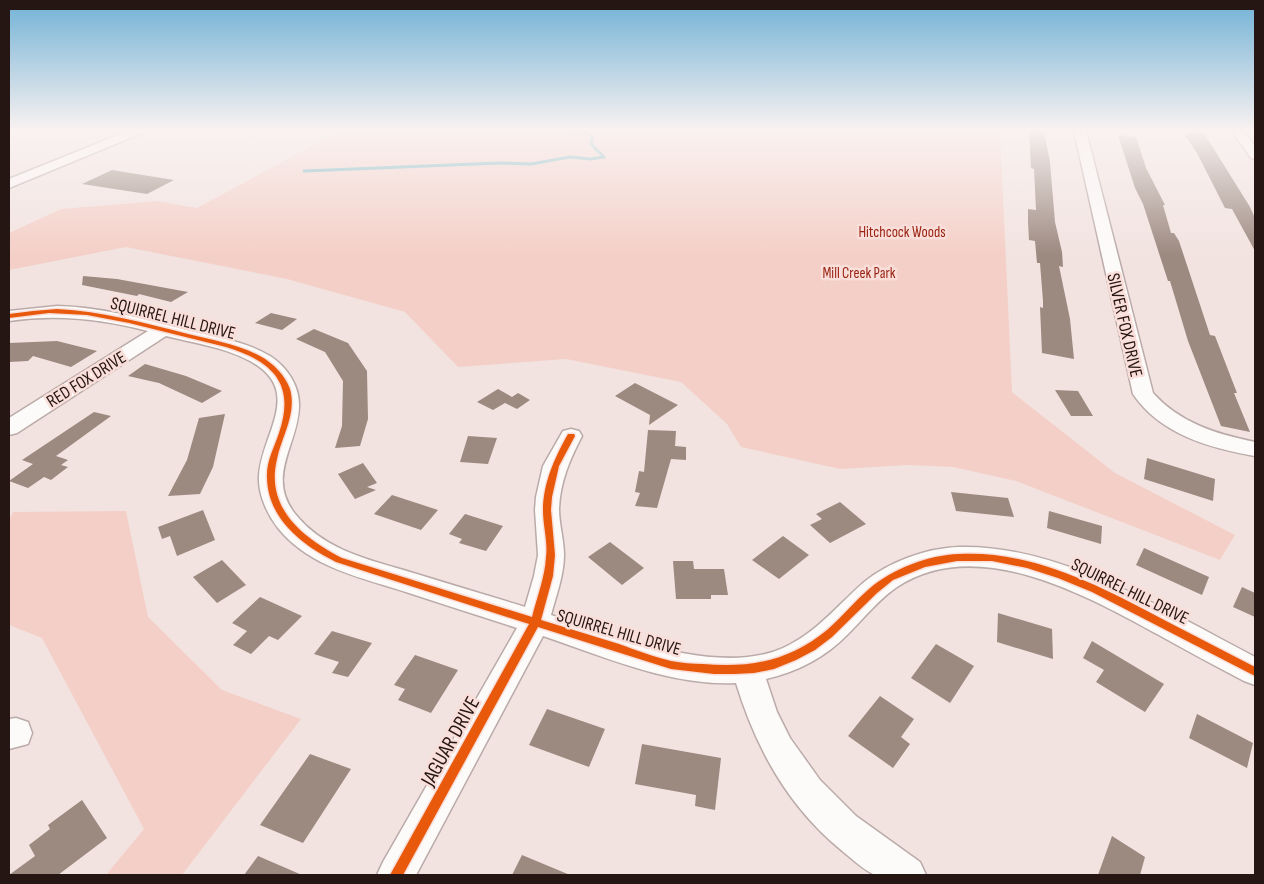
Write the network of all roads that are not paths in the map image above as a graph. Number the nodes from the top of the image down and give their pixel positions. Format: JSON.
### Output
{"nodes":[{"id":1,"x":38,"y":172,"type":"edge"},
{"id":2,"x":1090,"y":172,"type":"edge"},
{"id":3,"x":9,"y":184,"type":"edge"},
{"id":4,"x":9,"y":316,"type":"edge"},
{"id":5,"x":163,"y":330,"type":"junction"},
{"id":6,"x":9,"y":428,"type":"edge"},
{"id":7,"x":571,"y":436,"type":"dead end"},
{"id":8,"x":1255,"y":449,"type":"edge"},
{"id":9,"x":535,"y":623,"type":"junction"},
{"id":10,"x":748,"y":671,"type":"junction"},
{"id":11,"x":1255,"y":672,"type":"edge"},
{"id":12,"x":396,"y":875,"type":"edge"},
{"id":13,"x":907,"y":875,"type":"edge"}],
"edges":[{"from":1,"to":3,"type":"street"},
{"from":2,"to":8,"type":"street","name":"SILVER FOX DRIVE"},
{"from":4,"to":5,"type":"street","name":"SQUIRREL HILL DRIVE"},
{"from":5,"to":6,"type":"street","name":"RED FOX DRIVE"},
{"from":5,"to":9,"type":"street","name":"SQUIRREL HILL DRIVE"},
{"from":7,"to":9,"type":"street","name":"JAGUAR DRIVE"},
{"from":9,"to":10,"type":"street","name":"SQUIRREL HILL DRIVE"},
{"from":9,"to":12,"type":"street","name":"JAGUAR DRIVE"},
{"from":10,"to":11,"type":"street","name":"SQUIRREL HILL DRIVE"},
{"from":10,"to":13,"type":"street"}]}
